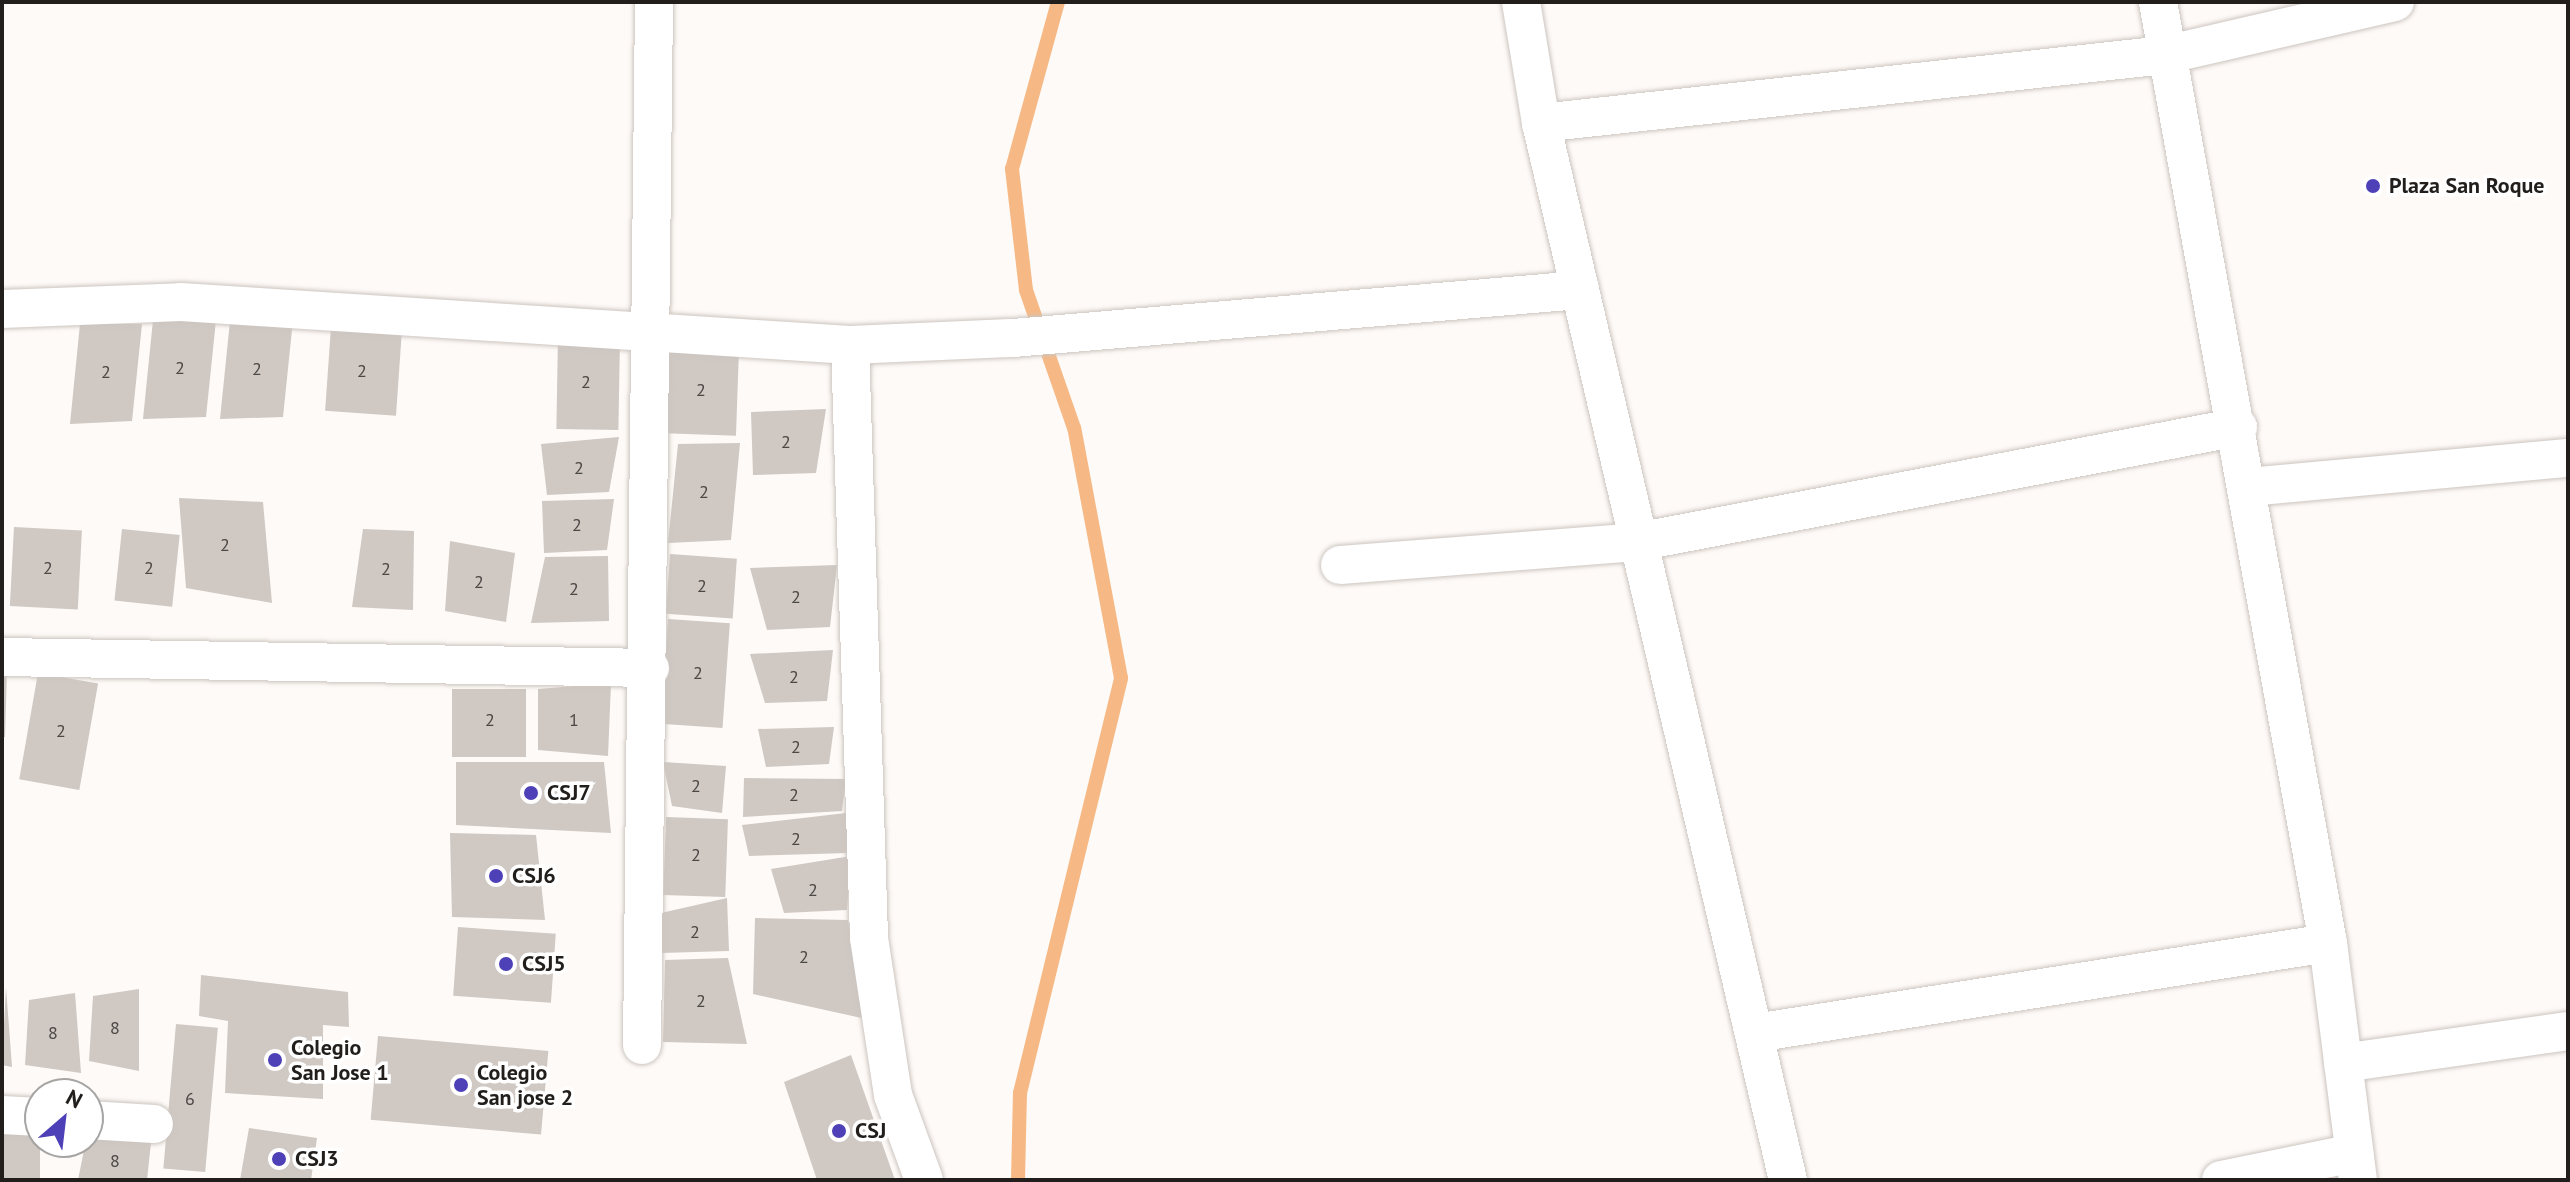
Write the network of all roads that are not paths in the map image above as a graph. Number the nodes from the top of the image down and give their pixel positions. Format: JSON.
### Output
{"nodes":[{"id":1,"x":654,"y":2,"type":"edge"},
{"id":2,"x":1521,"y":2,"type":"edge"},
{"id":3,"x":2158,"y":2,"type":"edge"},
{"id":4,"x":2395,"y":2,"type":"edge"},
{"id":5,"x":2165,"y":55,"type":"junction"},
{"id":6,"x":1541,"y":123,"type":"junction"},
{"id":7,"x":1580,"y":290,"type":"junction"},
{"id":8,"x":2,"y":309,"type":"edge"},
{"id":9,"x":649,"y":330,"type":"junction"},
{"id":10,"x":850,"y":345,"type":"junction"},
{"id":11,"x":2238,"y":427,"type":"junction"},
{"id":12,"x":2568,"y":458,"type":"edge"},
{"id":13,"x":2248,"y":487,"type":"junction"},
{"id":14,"x":1637,"y":542,"type":"junction"},
{"id":15,"x":1340,"y":565,"type":"dead end"},
{"id":16,"x":2,"y":657,"type":"edge"},
{"id":17,"x":650,"y":668,"type":"junction"},
{"id":18,"x":2328,"y":943,"type":"junction"},
{"id":19,"x":2568,"y":1031,"type":"edge"},
{"id":20,"x":1755,"y":1033,"type":"junction"},
{"id":21,"x":642,"y":1045,"type":"dead end"},
{"id":22,"x":2343,"y":1063,"type":"junction"},
{"id":23,"x":2,"y":1115,"type":"edge"},
{"id":24,"x":24,"y":1116,"type":"edge"},
{"id":25,"x":104,"y":1121,"type":"edge"},
{"id":26,"x":154,"y":1124,"type":"dead end"},
{"id":27,"x":2356,"y":1167,"type":"edge"},
{"id":28,"x":924,"y":1180,"type":"edge"},
{"id":29,"x":1788,"y":1180,"type":"edge"},
{"id":30,"x":2221,"y":1180,"type":"edge"}],
"edges":[{"from":1,"to":9,"type":"street"},
{"from":2,"to":6,"type":"street"},
{"from":3,"to":5,"type":"street"},
{"from":4,"to":5,"type":"street"},
{"from":5,"to":6,"type":"street"},
{"from":5,"to":11,"type":"street"},
{"from":6,"to":7,"type":"street"},
{"from":7,"to":10,"type":"street"},
{"from":7,"to":14,"type":"street"},
{"from":8,"to":9,"type":"street"},
{"from":9,"to":10,"type":"street"},
{"from":9,"to":17,"type":"street"},
{"from":10,"to":28,"type":"street"},
{"from":11,"to":13,"type":"street"},
{"from":11,"to":14,"type":"street"},
{"from":12,"to":13,"type":"street"},
{"from":13,"to":18,"type":"street"},
{"from":14,"to":15,"type":"street"},
{"from":14,"to":20,"type":"street"},
{"from":16,"to":17,"type":"street"},
{"from":17,"to":21,"type":"street"},
{"from":18,"to":20,"type":"street"},
{"from":18,"to":22,"type":"street"},
{"from":19,"to":22,"type":"street"},
{"from":20,"to":29,"type":"street"},
{"from":22,"to":27,"type":"street"},
{"from":23,"to":24,"type":"street"},
{"from":25,"to":26,"type":"street"},
{"from":27,"to":30,"type":"street"}]}
